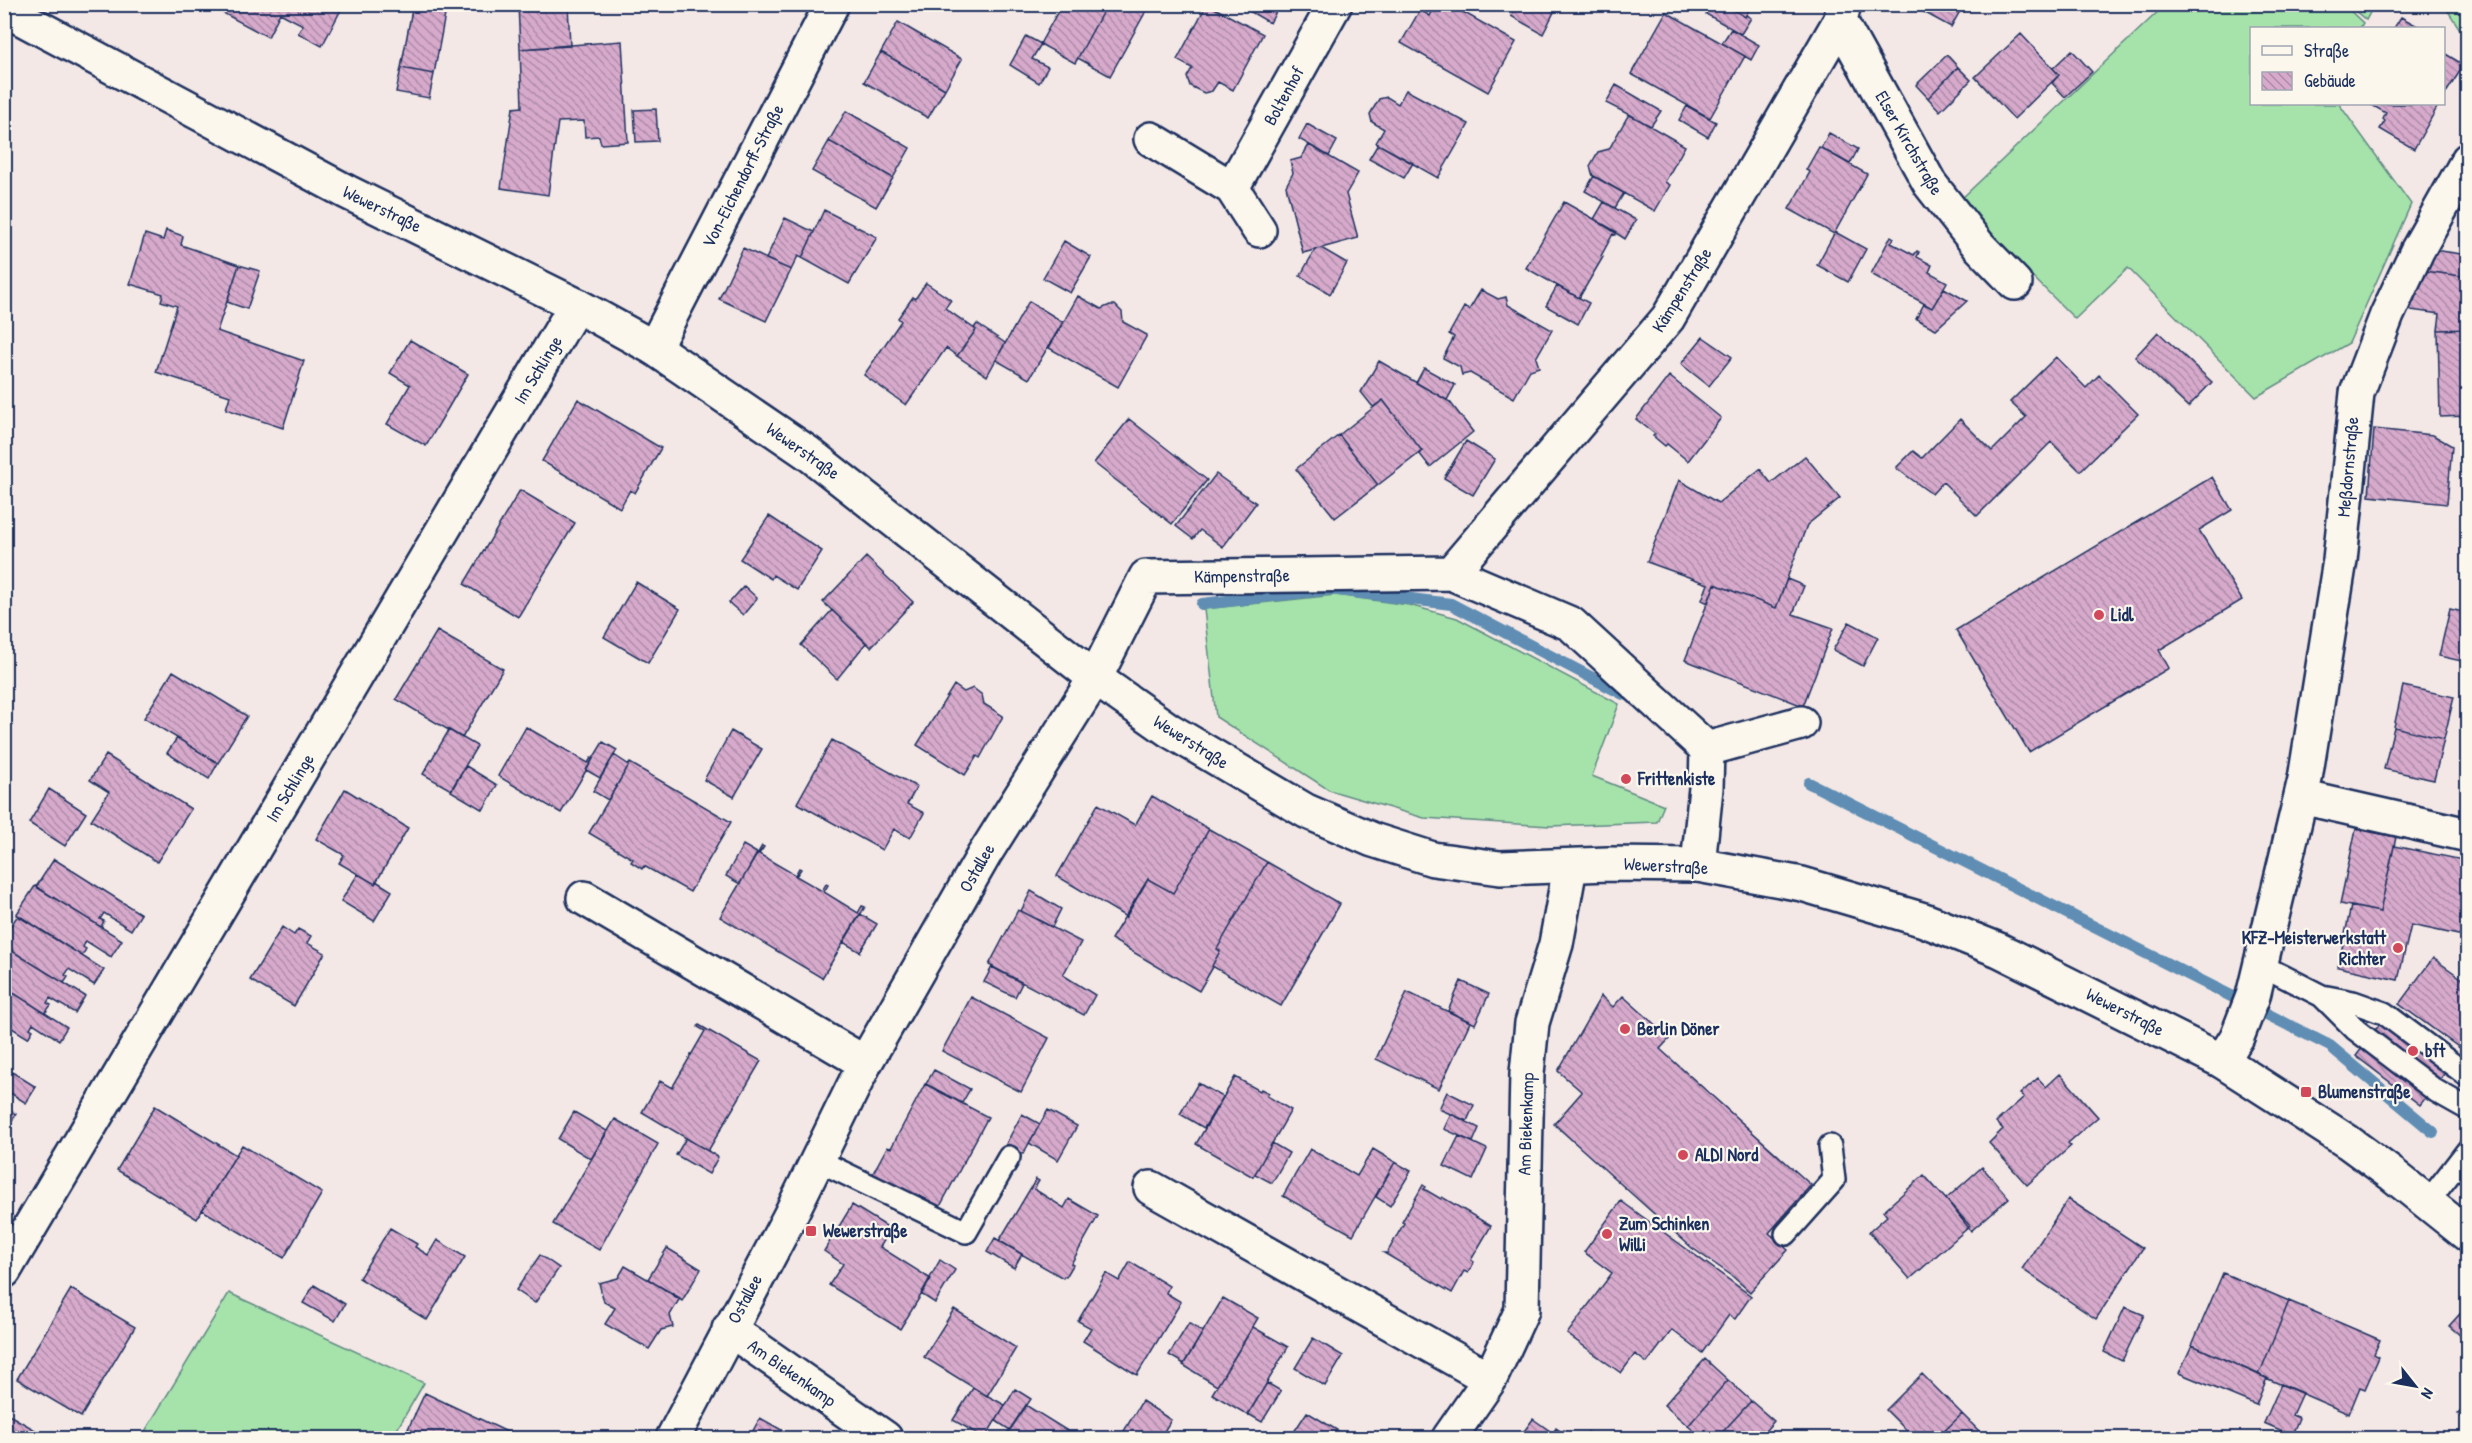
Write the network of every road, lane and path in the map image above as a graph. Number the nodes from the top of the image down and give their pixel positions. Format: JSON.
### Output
{"nodes":[{"id":1,"x":832,"y":4,"type":"edge"},
{"id":2,"x":1335,"y":4,"type":"edge"},
{"id":3,"x":4,"y":9,"type":"edge"},
{"id":4,"x":1842,"y":13,"type":"edge"},
{"id":5,"x":1152,"y":139,"type":"dead end"},
{"id":6,"x":2468,"y":160,"type":"edge"},
{"id":7,"x":1232,"y":188,"type":"junction"},
{"id":8,"x":1259,"y":230,"type":"dead end"},
{"id":9,"x":2015,"y":283,"type":"dead end"},
{"id":10,"x":576,"y":305,"type":"junction"},
{"id":11,"x":654,"y":348,"type":"junction"},
{"id":12,"x":1451,"y":573,"type":"junction"},
{"id":13,"x":1095,"y":678,"type":"junction"},
{"id":14,"x":1801,"y":723,"type":"dead end"},
{"id":15,"x":1707,"y":748,"type":"junction"},
{"id":16,"x":2301,"y":797,"type":"junction"},
{"id":17,"x":2468,"y":835,"type":"edge"},
{"id":18,"x":1698,"y":865,"type":"junction"},
{"id":19,"x":1570,"y":867,"type":"junction"},
{"id":20,"x":584,"y":898,"type":"dead end"},
{"id":21,"x":2261,"y":964,"type":"junction"},
{"id":22,"x":2322,"y":996,"type":"junction"},
{"id":23,"x":2222,"y":1061,"type":"junction"},
{"id":24,"x":865,"y":1064,"type":"junction"},
{"id":25,"x":2468,"y":1076,"type":"edge"},
{"id":26,"x":2468,"y":1108,"type":"edge"},
{"id":27,"x":1830,"y":1146,"type":"dead end"},
{"id":28,"x":2468,"y":1150,"type":"edge"},
{"id":29,"x":1009,"y":1157,"type":"dead end"},
{"id":30,"x":817,"y":1160,"type":"junction"},
{"id":31,"x":1151,"y":1188,"type":"dead end"},
{"id":32,"x":2427,"y":1203,"type":"junction"},
{"id":33,"x":1786,"y":1234,"type":"dead end"},
{"id":34,"x":2468,"y":1235,"type":"edge"},
{"id":35,"x":4,"y":1271,"type":"edge"},
{"id":36,"x":729,"y":1329,"type":"junction"},
{"id":37,"x":1490,"y":1379,"type":"junction"},
{"id":38,"x":673,"y":1438,"type":"edge"},
{"id":39,"x":885,"y":1438,"type":"edge"},
{"id":40,"x":1449,"y":1438,"type":"edge"}],
"edges":[{"from":1,"to":11,"type":"street","name":"Von-Eichendorff-Straße"},
{"from":2,"to":7,"type":"street","name":"Boltenhof"},
{"from":3,"to":10,"type":"street","name":"Wewerstraße"},
{"from":4,"to":9,"type":"street","name":"Elser Kirchstraße"},
{"from":4,"to":12,"type":"street","name":"Kämpenstraße"},
{"from":5,"to":7,"type":"street"},
{"from":6,"to":16,"type":"street","name":"Meßdornstraße"},
{"from":7,"to":8,"type":"street"},
{"from":10,"to":11,"type":"street","name":"Wewerstraße"},
{"from":10,"to":35,"type":"street","name":"Im Schlinge"},
{"from":11,"to":13,"type":"street","name":"Wewerstraße"},
{"from":12,"to":13,"type":"street","name":"Kämpenstraße"},
{"from":12,"to":15,"type":"street","name":"Kämpenstraße"},
{"from":13,"to":19,"type":"street","name":"Wewerstraße"},
{"from":13,"to":24,"type":"street","name":"Ostallee"},
{"from":14,"to":15,"type":"street"},
{"from":15,"to":18,"type":"street"},
{"from":16,"to":17,"type":"street"},
{"from":16,"to":21,"type":"street","name":"Meßdornstraße"},
{"from":18,"to":19,"type":"street","name":"Wewerstraße"},
{"from":18,"to":23,"type":"street","name":"Wewerstraße"},
{"from":19,"to":37,"type":"street","name":"Am Biekenkamp"},
{"from":20,"to":24,"type":"street"},
{"from":21,"to":22,"type":"lane"},
{"from":21,"to":23,"type":"street","name":"Meßdornstraße"},
{"from":22,"to":25,"type":"lane"},
{"from":22,"to":26,"type":"lane"},
{"from":23,"to":32,"type":"street","name":"Wewerstraße"},
{"from":24,"to":30,"type":"street","name":"Ostallee"},
{"from":27,"to":33,"type":"lane"},
{"from":28,"to":32,"type":"lane"},
{"from":29,"to":30,"type":"lane"},
{"from":30,"to":36,"type":"street","name":"Ostallee"},
{"from":31,"to":37,"type":"street"},
{"from":32,"to":34,"type":"street","name":"Wewerstraße"},
{"from":36,"to":38,"type":"street","name":"Ostallee"},
{"from":36,"to":39,"type":"street","name":"Am Biekenkamp"},
{"from":37,"to":40,"type":"street","name":"Am Biekenkamp"}]}
